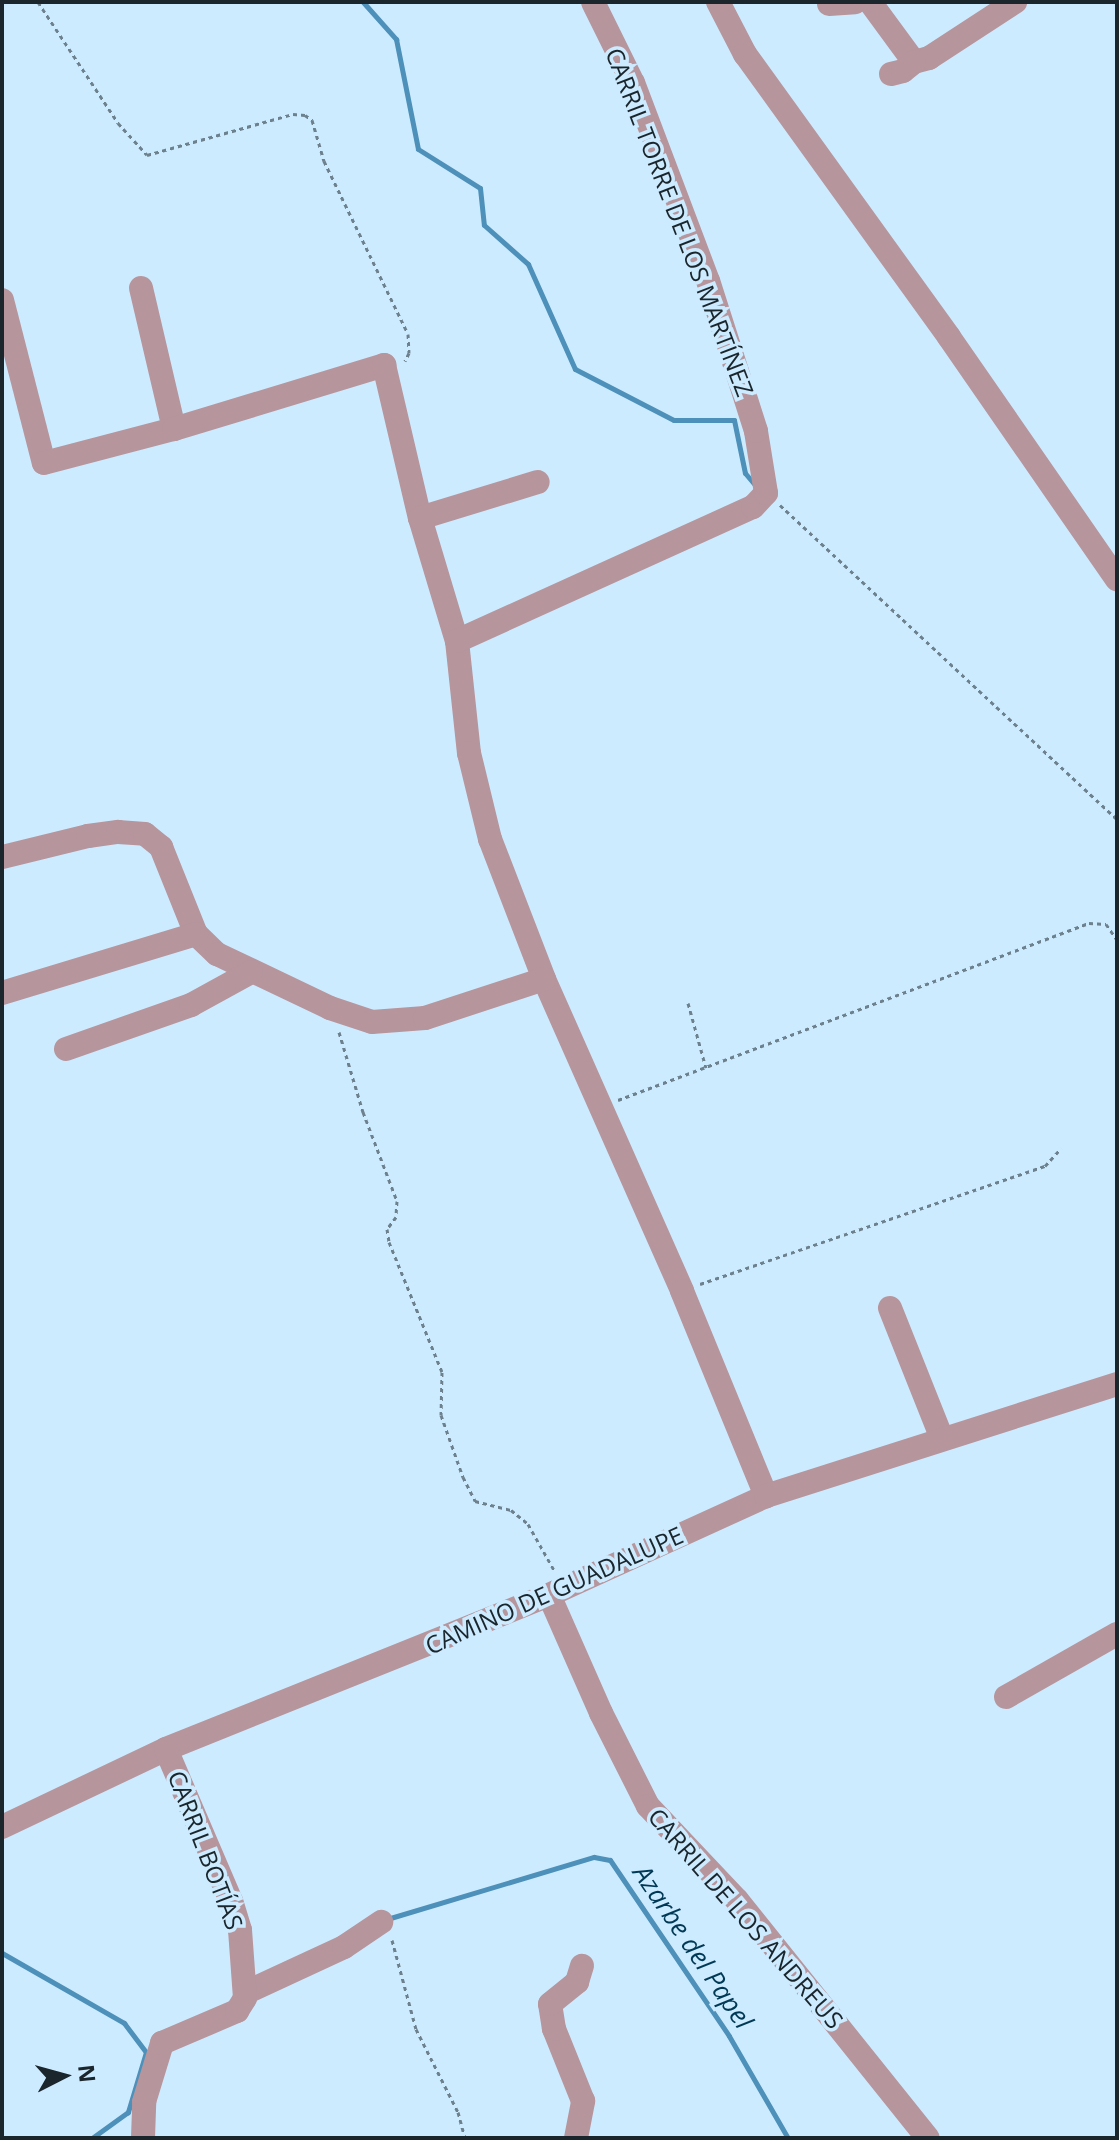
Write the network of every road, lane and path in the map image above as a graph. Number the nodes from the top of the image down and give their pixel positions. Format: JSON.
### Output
{"nodes":[{"id":1,"x":38,"y":2,"type":"edge"},
{"id":2,"x":593,"y":2,"type":"edge"},
{"id":3,"x":718,"y":2,"type":"edge"},
{"id":4,"x":855,"y":2,"type":"edge"},
{"id":5,"x":870,"y":2,"type":"edge"},
{"id":6,"x":1015,"y":2,"type":"edge"},
{"id":7,"x":829,"y":4,"type":"dead end"},
{"id":8,"x":914,"y":62,"type":"junction"},
{"id":9,"x":891,"y":74,"type":"dead end"},
{"id":10,"x":141,"y":288,"type":"dead end"},
{"id":11,"x":2,"y":300,"type":"edge"},
{"id":12,"x":385,"y":372,"type":"junction"},
{"id":13,"x":174,"y":429,"type":"junction"},
{"id":14,"x":538,"y":482,"type":"dead end"},
{"id":15,"x":766,"y":493,"type":"junction"},
{"id":16,"x":420,"y":518,"type":"junction"},
{"id":17,"x":1117,"y":580,"type":"edge"},
{"id":18,"x":457,"y":641,"type":"junction"},
{"id":19,"x":1117,"y":819,"type":"edge"},
{"id":20,"x":2,"y":857,"type":"edge"},
{"id":21,"x":196,"y":934,"type":"junction"},
{"id":22,"x":1117,"y":940,"type":"edge"},
{"id":23,"x":251,"y":972,"type":"junction"},
{"id":24,"x":544,"y":979,"type":"junction"},
{"id":25,"x":2,"y":993,"type":"edge"},
{"id":26,"x":688,"y":1003,"type":"dead end"},
{"id":27,"x":334,"y":1009,"type":"junction"},
{"id":28,"x":66,"y":1049,"type":"dead end"},
{"id":29,"x":706,"y":1068,"type":"junction"},
{"id":30,"x":600,"y":1107,"type":"junction"},
{"id":31,"x":1061,"y":1148,"type":"dead end"},
{"id":32,"x":682,"y":1291,"type":"junction"},
{"id":33,"x":890,"y":1308,"type":"dead end"},
{"id":34,"x":1117,"y":1384,"type":"edge"},
{"id":35,"x":942,"y":1439,"type":"junction"},
{"id":36,"x":766,"y":1496,"type":"junction"},
{"id":37,"x":556,"y":1591,"type":"junction"},
{"id":38,"x":1117,"y":1634,"type":"edge"},
{"id":39,"x":1006,"y":1697,"type":"dead end"},
{"id":40,"x":166,"y":1749,"type":"junction"},
{"id":41,"x":2,"y":1827,"type":"edge"},
{"id":42,"x":381,"y":1922,"type":"joint"},
{"id":43,"x":582,"y":1966,"type":"dead end"},
{"id":44,"x":245,"y":1993,"type":"junction"},
{"id":45,"x":143,"y":2138,"type":"edge"},
{"id":46,"x":465,"y":2138,"type":"edge"},
{"id":47,"x":576,"y":2138,"type":"edge"},
{"id":48,"x":928,"y":2138,"type":"edge"}],
"edges":[{"from":1,"to":12,"type":"path"},
{"from":2,"to":15,"type":"street","name":"CARRIL TORRE DE LOS MARTÍNEZ"},
{"from":3,"to":17,"type":"street"},
{"from":4,"to":7,"type":"street"},
{"from":5,"to":8,"type":"street"},
{"from":6,"to":8,"type":"street"},
{"from":8,"to":9,"type":"street"},
{"from":10,"to":13,"type":"street"},
{"from":11,"to":13,"type":"street"},
{"from":12,"to":13,"type":"street"},
{"from":12,"to":16,"type":"street"},
{"from":14,"to":16,"type":"street"},
{"from":15,"to":18,"type":"street"},
{"from":15,"to":19,"type":"path"},
{"from":16,"to":18,"type":"street"},
{"from":18,"to":24,"type":"street"},
{"from":20,"to":21,"type":"street"},
{"from":21,"to":23,"type":"street"},
{"from":21,"to":25,"type":"street"},
{"from":22,"to":29,"type":"path"},
{"from":23,"to":27,"type":"street"},
{"from":23,"to":28,"type":"street"},
{"from":24,"to":27,"type":"street"},
{"from":24,"to":30,"type":"street"},
{"from":26,"to":29,"type":"path"},
{"from":27,"to":37,"type":"path"},
{"from":29,"to":30,"type":"path"},
{"from":30,"to":32,"type":"street"},
{"from":31,"to":32,"type":"path"},
{"from":32,"to":36,"type":"street"},
{"from":33,"to":35,"type":"street"},
{"from":34,"to":35,"type":"street","name":"CAMINO DE GUADALUPE"},
{"from":35,"to":36,"type":"street","name":"CAMINO DE GUADALUPE"},
{"from":36,"to":37,"type":"street","name":"CAMINO DE GUADALUPE"},
{"from":37,"to":40,"type":"street","name":"CAMINO DE GUADALUPE"},
{"from":37,"to":48,"type":"street","name":"CARRIL DE LOS ANDREUS"},
{"from":38,"to":39,"type":"street"},
{"from":40,"to":41,"type":"street","name":"CAMINO DE GUADALUPE"},
{"from":40,"to":44,"type":"street","name":"CARRIL BOTÍAS"},
{"from":42,"to":44,"type":"street"},
{"from":42,"to":46,"type":"path"},
{"from":43,"to":47,"type":"street"},
{"from":44,"to":45,"type":"street"}]}
